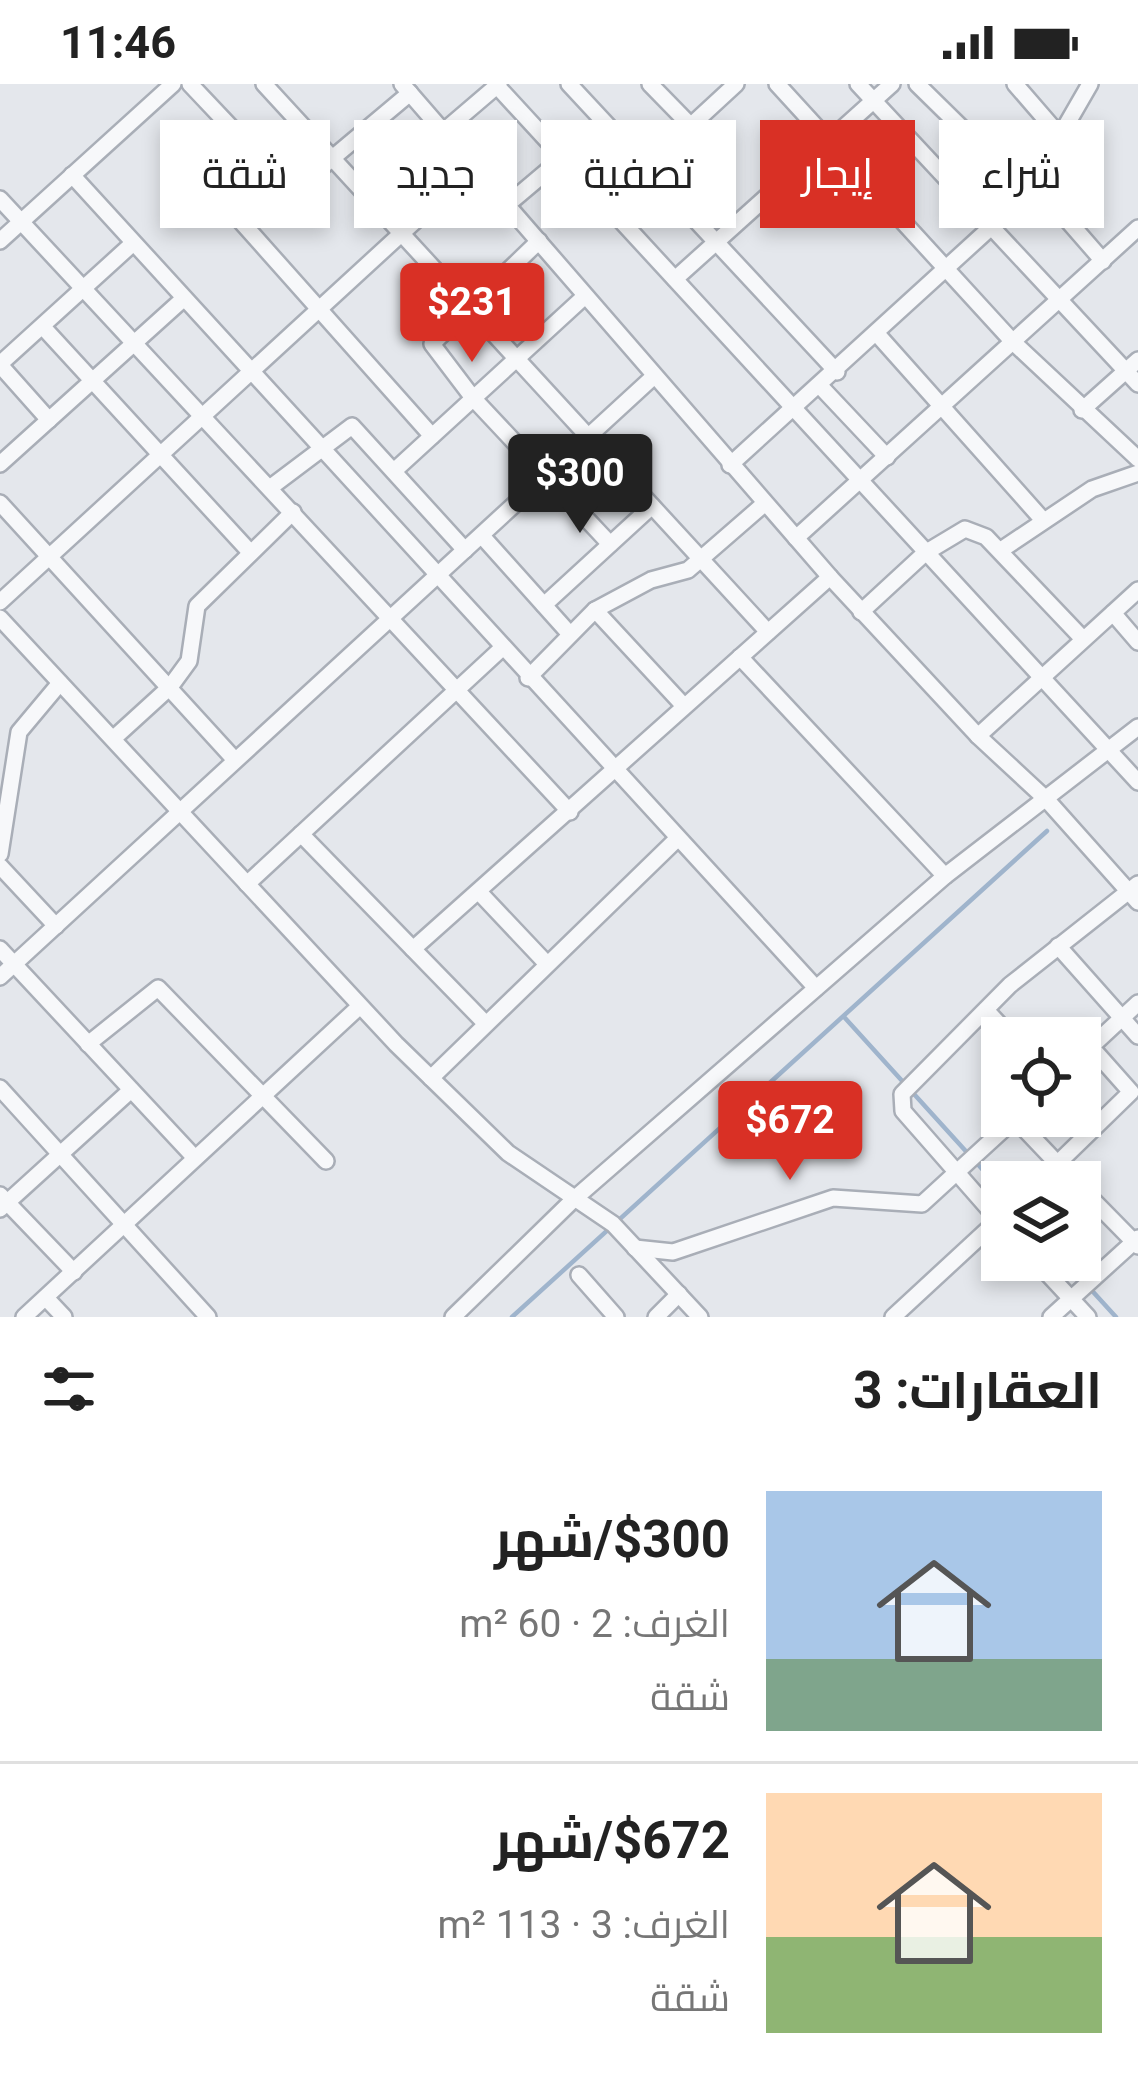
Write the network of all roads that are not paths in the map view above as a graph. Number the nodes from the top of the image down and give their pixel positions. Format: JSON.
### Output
{"nodes":[{"id":1,"x":173,"y":84,"type":"edge"},
{"id":2,"x":190,"y":84,"type":"edge"},
{"id":3,"x":264,"y":84,"type":"edge"},
{"id":4,"x":569,"y":84,"type":"edge"},
{"id":5,"x":650,"y":84,"type":"edge"},
{"id":6,"x":736,"y":84,"type":"edge"},
{"id":7,"x":777,"y":84,"type":"edge"},
{"id":8,"x":858,"y":84,"type":"edge"},
{"id":9,"x":892,"y":84,"type":"edge"},
{"id":10,"x":917,"y":84,"type":"edge"},
{"id":11,"x":1015,"y":84,"type":"edge"},
{"id":12,"x":1090,"y":84,"type":"edge"},
{"id":13,"x":498,"y":85,"type":"edge"},
{"id":14,"x":405,"y":88,"type":"edge"},
{"id":15,"x":874,"y":100,"type":"junction"},
{"id":16,"x":223,"y":120,"type":"edge"},
{"id":17,"x":434,"y":120,"type":"edge"},
{"id":18,"x":457,"y":120,"type":"edge"},
{"id":19,"x":601,"y":120,"type":"edge"},
{"id":20,"x":685,"y":120,"type":"edge"},
{"id":21,"x":696,"y":120,"type":"edge"},
{"id":22,"x":809,"y":120,"type":"edge"},
{"id":23,"x":852,"y":120,"type":"edge"},
{"id":24,"x":954,"y":120,"type":"edge"},
{"id":25,"x":1046,"y":120,"type":"edge"},
{"id":26,"x":1069,"y":120,"type":"edge"},
{"id":27,"x":541,"y":136,"type":"edge"},
{"id":28,"x":334,"y":160,"type":"junction"},
{"id":29,"x":330,"y":163,"type":"edge"},
{"id":30,"x":939,"y":170,"type":"edge"},
{"id":31,"x":71,"y":175,"type":"junction"},
{"id":32,"x":541,"y":178,"type":"edge"},
{"id":33,"x":517,"y":197,"type":"edge"},
{"id":34,"x":0,"y":199,"type":"edge"},
{"id":35,"x":760,"y":203,"type":"edge"},
{"id":36,"x":517,"y":215,"type":"edge"},
{"id":37,"x":21,"y":221,"type":"junction"},
{"id":38,"x":248,"y":228,"type":"edge"},
{"id":39,"x":405,"y":228,"type":"edge"},
{"id":40,"x":626,"y":228,"type":"edge"},
{"id":41,"x":703,"y":228,"type":"edge"},
{"id":42,"x":907,"y":228,"type":"edge"},
{"id":43,"x":1074,"y":228,"type":"edge"},
{"id":44,"x":1138,"y":228,"type":"edge"},
{"id":45,"x":989,"y":229,"type":"joint"},
{"id":46,"x":400,"y":232,"type":"junction"},
{"id":47,"x":0,"y":241,"type":"edge"},
{"id":48,"x":539,"y":241,"type":"junction"},
{"id":49,"x":716,"y":242,"type":"junction"},
{"id":50,"x":131,"y":245,"type":"junction"},
{"id":51,"x":1102,"y":261,"type":"junction"},
{"id":52,"x":946,"y":270,"type":"junction"},
{"id":53,"x":675,"y":279,"type":"junction"},
{"id":54,"x":86,"y":288,"type":"junction"},
{"id":55,"x":584,"y":296,"type":"junction"},
{"id":56,"x":182,"y":300,"type":"junction"},
{"id":57,"x":1057,"y":302,"type":"junction"},
{"id":58,"x":317,"y":307,"type":"junction"},
{"id":59,"x":467,"y":307,"type":"junction"},
{"id":60,"x":43,"y":327,"type":"junction"},
{"id":61,"x":878,"y":335,"type":"junction"},
{"id":62,"x":137,"y":341,"type":"junction"},
{"id":63,"x":1013,"y":342,"type":"junction"},
{"id":64,"x":515,"y":360,"type":"junction"},
{"id":65,"x":0,"y":364,"type":"edge"},
{"id":66,"x":251,"y":372,"type":"junction"},
{"id":67,"x":837,"y":372,"type":"junction"},
{"id":68,"x":1134,"y":372,"type":"edge"},
{"id":69,"x":652,"y":378,"type":"junction"},
{"id":70,"x":92,"y":382,"type":"junction"},
{"id":71,"x":821,"y":387,"type":"junction"},
{"id":72,"x":473,"y":398,"type":"junction"},
{"id":73,"x":945,"y":406,"type":"junction"},
{"id":74,"x":1082,"y":410,"type":"junction"},
{"id":75,"x":793,"y":413,"type":"junction"},
{"id":76,"x":202,"y":414,"type":"junction"},
{"id":77,"x":49,"y":420,"type":"junction"},
{"id":78,"x":432,"y":436,"type":"junction"},
{"id":79,"x":587,"y":438,"type":"junction"},
{"id":80,"x":318,"y":449,"type":"junction"},
{"id":81,"x":159,"y":454,"type":"junction"},
{"id":82,"x":887,"y":457,"type":"junction"},
{"id":83,"x":1138,"y":459,"type":"edge"},
{"id":84,"x":0,"y":464,"type":"edge"},
{"id":85,"x":730,"y":465,"type":"junction"},
{"id":86,"x":394,"y":471,"type":"junction"},
{"id":87,"x":1138,"y":472,"type":"edge"},
{"id":88,"x":547,"y":475,"type":"junction"},
{"id":89,"x":858,"y":483,"type":"junction"},
{"id":90,"x":271,"y":487,"type":"junction"},
{"id":91,"x":0,"y":503,"type":"edge"},
{"id":92,"x":764,"y":504,"type":"junction"},
{"id":93,"x":652,"y":506,"type":"junction"},
{"id":94,"x":293,"y":512,"type":"junction"},
{"id":95,"x":1042,"y":519,"type":"junction"},
{"id":96,"x":482,"y":536,"type":"junction"},
{"id":97,"x":796,"y":538,"type":"junction"},
{"id":98,"x":610,"y":544,"type":"junction"},
{"id":99,"x":465,"y":550,"type":"junction"},
{"id":100,"x":1001,"y":550,"type":"junction"},
{"id":101,"x":249,"y":551,"type":"junction"},
{"id":102,"x":926,"y":553,"type":"junction"},
{"id":103,"x":50,"y":556,"type":"junction"},
{"id":104,"x":700,"y":560,"type":"junction"},
{"id":105,"x":435,"y":577,"type":"junction"},
{"id":106,"x":830,"y":577,"type":"junction"},
{"id":107,"x":1138,"y":590,"type":"edge"},
{"id":108,"x":0,"y":602,"type":"edge"},
{"id":109,"x":544,"y":605,"type":"junction"},
{"id":110,"x":595,"y":610,"type":"junction"},
{"id":111,"x":861,"y":612,"type":"junction"},
{"id":112,"x":1113,"y":613,"type":"junction"},
{"id":113,"x":0,"y":618,"type":"edge"},
{"id":114,"x":391,"y":618,"type":"junction"},
{"id":115,"x":568,"y":632,"type":"junction"},
{"id":116,"x":768,"y":632,"type":"junction"},
{"id":117,"x":1083,"y":639,"type":"junction"},
{"id":118,"x":1138,"y":642,"type":"edge"},
{"id":119,"x":501,"y":649,"type":"junction"},
{"id":120,"x":740,"y":657,"type":"junction"},
{"id":121,"x":1041,"y":677,"type":"junction"},
{"id":122,"x":529,"y":678,"type":"junction"},
{"id":123,"x":60,"y":682,"type":"junction"},
{"id":124,"x":170,"y":687,"type":"junction"},
{"id":125,"x":457,"y":690,"type":"junction"},
{"id":126,"x":685,"y":706,"type":"junction"},
{"id":127,"x":1138,"y":727,"type":"edge"},
{"id":128,"x":978,"y":736,"type":"junction"},
{"id":129,"x":114,"y":738,"type":"junction"},
{"id":130,"x":1110,"y":752,"type":"junction"},
{"id":131,"x":236,"y":760,"type":"junction"},
{"id":132,"x":613,"y":771,"type":"junction"},
{"id":133,"x":1138,"y":782,"type":"edge"},
{"id":134,"x":1047,"y":800,"type":"junction"},
{"id":135,"x":180,"y":811,"type":"junction"},
{"id":136,"x":570,"y":812,"type":"junction"},
{"id":137,"x":301,"y":834,"type":"junction"},
{"id":138,"x":677,"y":839,"type":"junction"},
{"id":139,"x":0,"y":854,"type":"edge"},
{"id":140,"x":0,"y":866,"type":"edge"},
{"id":141,"x":945,"y":876,"type":"junction"},
{"id":142,"x":247,"y":884,"type":"junction"},
{"id":143,"x":478,"y":892,"type":"junction"},
{"id":144,"x":1135,"y":892,"type":"edge"},
{"id":145,"x":56,"y":926,"type":"junction"},
{"id":146,"x":1058,"y":946,"type":"junction"},
{"id":147,"x":0,"y":949,"type":"edge"},
{"id":148,"x":413,"y":949,"type":"junction"},
{"id":149,"x":14,"y":964,"type":"junction"},
{"id":150,"x":547,"y":964,"type":"junction"},
{"id":151,"x":0,"y":976,"type":"edge"},
{"id":152,"x":816,"y":988,"type":"junction"},
{"id":153,"x":1138,"y":1003,"type":"edge"},
{"id":154,"x":360,"y":1006,"type":"junction"},
{"id":155,"x":986,"y":1010,"type":"junction"},
{"id":156,"x":992,"y":1017,"type":"edge"},
{"id":157,"x":1121,"y":1018,"type":"junction"},
{"id":158,"x":485,"y":1023,"type":"junction"},
{"id":159,"x":1138,"y":1036,"type":"edge"},
{"id":160,"x":1101,"y":1037,"type":"edge"},
{"id":161,"x":88,"y":1044,"type":"junction"},
{"id":162,"x":1101,"y":1065,"type":"edge"},
{"id":163,"x":430,"y":1078,"type":"junction"},
{"id":164,"x":0,"y":1088,"type":"edge"},
{"id":165,"x":131,"y":1090,"type":"junction"},
{"id":166,"x":266,"y":1094,"type":"junction"},
{"id":167,"x":1101,"y":1125,"type":"edge"},
{"id":168,"x":995,"y":1137,"type":"edge"},
{"id":169,"x":1034,"y":1137,"type":"edge"},
{"id":170,"x":1088,"y":1137,"type":"edge"},
{"id":171,"x":61,"y":1154,"type":"junction"},
{"id":172,"x":195,"y":1158,"type":"junction"},
{"id":173,"x":326,"y":1161,"type":"dead end"},
{"id":174,"x":1055,"y":1161,"type":"edge"},
{"id":175,"x":1061,"y":1161,"type":"edge"},
{"id":176,"x":956,"y":1174,"type":"junction"},
{"id":177,"x":573,"y":1200,"type":"junction"},
{"id":178,"x":981,"y":1201,"type":"edge"},
{"id":179,"x":3,"y":1202,"type":"edge"},
{"id":180,"x":1101,"y":1207,"type":"edge"},
{"id":181,"x":126,"y":1226,"type":"junction"},
{"id":182,"x":981,"y":1239,"type":"edge"},
{"id":183,"x":1136,"y":1242,"type":"edge"},
{"id":184,"x":634,"y":1248,"type":"junction"},
{"id":185,"x":74,"y":1272,"type":"junction"},
{"id":186,"x":579,"y":1275,"type":"dead end"},
{"id":187,"x":1054,"y":1281,"type":"edge"},
{"id":188,"x":679,"y":1294,"type":"junction"},
{"id":189,"x":46,"y":1298,"type":"junction"},
{"id":190,"x":1070,"y":1299,"type":"junction"},
{"id":191,"x":25,"y":1317,"type":"edge"},
{"id":192,"x":64,"y":1317,"type":"edge"},
{"id":193,"x":208,"y":1317,"type":"edge"},
{"id":194,"x":453,"y":1317,"type":"edge"},
{"id":195,"x":616,"y":1317,"type":"edge"},
{"id":196,"x":656,"y":1317,"type":"edge"},
{"id":197,"x":700,"y":1317,"type":"edge"},
{"id":198,"x":893,"y":1317,"type":"edge"},
{"id":199,"x":1051,"y":1317,"type":"edge"},
{"id":200,"x":1088,"y":1317,"type":"edge"}],
"edges":[{"from":1,"to":31,"type":"street"},
{"from":2,"to":16,"type":"street"},
{"from":3,"to":28,"type":"street"},
{"from":4,"to":19,"type":"street"},
{"from":5,"to":20,"type":"street"},
{"from":6,"to":21,"type":"street"},
{"from":7,"to":22,"type":"street"},
{"from":8,"to":15,"type":"street"},
{"from":9,"to":15,"type":"street"},
{"from":10,"to":24,"type":"street"},
{"from":11,"to":25,"type":"street"},
{"from":12,"to":26,"type":"street"},
{"from":13,"to":18,"type":"street"},
{"from":13,"to":27,"type":"street"},
{"from":14,"to":17,"type":"street"},
{"from":14,"to":28,"type":"street"},
{"from":15,"to":23,"type":"street"},
{"from":15,"to":30,"type":"street"},
{"from":28,"to":29,"type":"street"},
{"from":28,"to":46,"type":"street"},
{"from":31,"to":37,"type":"street"},
{"from":31,"to":50,"type":"street"},
{"from":32,"to":33,"type":"street"},
{"from":34,"to":37,"type":"street"},
{"from":35,"to":49,"type":"street"},
{"from":36,"to":48,"type":"street"},
{"from":37,"to":47,"type":"street"},
{"from":37,"to":54,"type":"street"},
{"from":38,"to":58,"type":"street"},
{"from":39,"to":46,"type":"street"},
{"from":40,"to":53,"type":"street"},
{"from":41,"to":49,"type":"street"},
{"from":42,"to":52,"type":"street"},
{"from":43,"to":51,"type":"street"},
{"from":44,"to":51,"type":"street"},
{"from":45,"to":52,"type":"street"},
{"from":45,"to":57,"type":"street"},
{"from":46,"to":58,"type":"street"},
{"from":46,"to":59,"type":"street"},
{"from":48,"to":55,"type":"street"},
{"from":48,"to":59,"type":"street"},
{"from":49,"to":53,"type":"street"},
{"from":49,"to":67,"type":"street"},
{"from":50,"to":54,"type":"street"},
{"from":50,"to":56,"type":"street"},
{"from":51,"to":57,"type":"street"},
{"from":52,"to":61,"type":"street"},
{"from":52,"to":63,"type":"street"},
{"from":53,"to":75,"type":"street"},
{"from":54,"to":60,"type":"street"},
{"from":54,"to":62,"type":"street"},
{"from":55,"to":64,"type":"street"},
{"from":55,"to":69,"type":"street"},
{"from":56,"to":62,"type":"street"},
{"from":56,"to":66,"type":"street"},
{"from":57,"to":63,"type":"street"},
{"from":57,"to":68,"type":"street"},
{"from":58,"to":66,"type":"street"},
{"from":58,"to":78,"type":"street"},
{"from":59,"to":64,"type":"street"},
{"from":59,"to":72,"type":"street"},
{"from":60,"to":65,"type":"street"},
{"from":60,"to":70,"type":"street"},
{"from":61,"to":67,"type":"street"},
{"from":61,"to":73,"type":"street"},
{"from":62,"to":70,"type":"street"},
{"from":62,"to":76,"type":"street"},
{"from":63,"to":73,"type":"street"},
{"from":63,"to":74,"type":"street"},
{"from":64,"to":72,"type":"street"},
{"from":64,"to":79,"type":"street"},
{"from":65,"to":77,"type":"street"},
{"from":66,"to":76,"type":"street"},
{"from":66,"to":80,"type":"street"},
{"from":67,"to":71,"type":"street"},
{"from":68,"to":74,"type":"street"},
{"from":69,"to":79,"type":"street"},
{"from":69,"to":85,"type":"street"},
{"from":70,"to":77,"type":"street"},
{"from":70,"to":81,"type":"street"},
{"from":71,"to":75,"type":"street"},
{"from":71,"to":82,"type":"street"},
{"from":72,"to":78,"type":"street"},
{"from":72,"to":88,"type":"street"},
{"from":73,"to":82,"type":"street"},
{"from":73,"to":95,"type":"street"},
{"from":74,"to":83,"type":"street"},
{"from":75,"to":85,"type":"street"},
{"from":75,"to":89,"type":"street"},
{"from":76,"to":81,"type":"street"},
{"from":76,"to":90,"type":"street"},
{"from":77,"to":84,"type":"street"},
{"from":78,"to":86,"type":"street"},
{"from":79,"to":88,"type":"street"},
{"from":79,"to":93,"type":"street"},
{"from":80,"to":86,"type":"street"},
{"from":80,"to":90,"type":"street"},
{"from":80,"to":105,"type":"street"},
{"from":81,"to":101,"type":"street"},
{"from":81,"to":103,"type":"street"},
{"from":82,"to":89,"type":"street"},
{"from":85,"to":92,"type":"street"},
{"from":86,"to":99,"type":"street"},
{"from":87,"to":95,"type":"street"},
{"from":88,"to":96,"type":"street"},
{"from":88,"to":98,"type":"street"},
{"from":89,"to":97,"type":"street"},
{"from":89,"to":102,"type":"street"},
{"from":90,"to":94,"type":"street"},
{"from":91,"to":103,"type":"street"},
{"from":92,"to":97,"type":"street"},
{"from":92,"to":104,"type":"street"},
{"from":93,"to":98,"type":"street"},
{"from":93,"to":104,"type":"street"},
{"from":94,"to":101,"type":"street"},
{"from":94,"to":114,"type":"street"},
{"from":95,"to":100,"type":"street"},
{"from":96,"to":99,"type":"street"},
{"from":96,"to":109,"type":"street"},
{"from":97,"to":106,"type":"street"},
{"from":98,"to":109,"type":"street"},
{"from":99,"to":105,"type":"street"},
{"from":100,"to":102,"type":"street"},
{"from":100,"to":117,"type":"street"},
{"from":101,"to":124,"type":"street"},
{"from":102,"to":111,"type":"street"},
{"from":102,"to":121,"type":"street"},
{"from":103,"to":108,"type":"street"},
{"from":103,"to":124,"type":"street"},
{"from":104,"to":110,"type":"street"},
{"from":104,"to":116,"type":"street"},
{"from":105,"to":114,"type":"street"},
{"from":105,"to":119,"type":"street"},
{"from":106,"to":111,"type":"street"},
{"from":106,"to":116,"type":"street"},
{"from":107,"to":112,"type":"street"},
{"from":109,"to":115,"type":"street"},
{"from":110,"to":115,"type":"street"},
{"from":110,"to":126,"type":"street"},
{"from":111,"to":128,"type":"street"},
{"from":112,"to":117,"type":"street"},
{"from":112,"to":118,"type":"street"},
{"from":113,"to":123,"type":"street"},
{"from":114,"to":125,"type":"street"},
{"from":114,"to":131,"type":"street"},
{"from":115,"to":122,"type":"street"},
{"from":116,"to":120,"type":"street"},
{"from":117,"to":121,"type":"street"},
{"from":119,"to":122,"type":"street"},
{"from":119,"to":125,"type":"street"},
{"from":120,"to":126,"type":"street"},
{"from":120,"to":141,"type":"street"},
{"from":121,"to":128,"type":"street"},
{"from":121,"to":130,"type":"street"},
{"from":122,"to":132,"type":"street"},
{"from":123,"to":129,"type":"street"},
{"from":123,"to":139,"type":"street"},
{"from":124,"to":129,"type":"street"},
{"from":124,"to":131,"type":"street"},
{"from":125,"to":136,"type":"street"},
{"from":125,"to":137,"type":"street"},
{"from":126,"to":132,"type":"street"},
{"from":127,"to":130,"type":"street"},
{"from":128,"to":134,"type":"street"},
{"from":129,"to":135,"type":"street"},
{"from":130,"to":133,"type":"street"},
{"from":130,"to":134,"type":"street"},
{"from":131,"to":135,"type":"street"},
{"from":132,"to":136,"type":"street"},
{"from":132,"to":138,"type":"street"},
{"from":134,"to":141,"type":"street"},
{"from":134,"to":144,"type":"street"},
{"from":135,"to":142,"type":"street"},
{"from":135,"to":145,"type":"street"},
{"from":136,"to":143,"type":"street"},
{"from":137,"to":142,"type":"street"},
{"from":137,"to":148,"type":"street"},
{"from":138,"to":150,"type":"street"},
{"from":138,"to":152,"type":"street"},
{"from":140,"to":145,"type":"street"},
{"from":141,"to":152,"type":"street"},
{"from":142,"to":154,"type":"street"},
{"from":143,"to":148,"type":"street"},
{"from":143,"to":150,"type":"street"},
{"from":144,"to":146,"type":"street"},
{"from":145,"to":149,"type":"street"},
{"from":146,"to":155,"type":"street"},
{"from":146,"to":157,"type":"street"},
{"from":147,"to":149,"type":"street"},
{"from":148,"to":158,"type":"street"},
{"from":149,"to":151,"type":"street"},
{"from":149,"to":161,"type":"street"},
{"from":150,"to":158,"type":"street"},
{"from":152,"to":177,"type":"street"},
{"from":153,"to":157,"type":"street"},
{"from":154,"to":163,"type":"street"},
{"from":154,"to":166,"type":"street"},
{"from":155,"to":156,"type":"street"},
{"from":155,"to":176,"type":"street"},
{"from":157,"to":159,"type":"street"},
{"from":157,"to":160,"type":"street"},
{"from":158,"to":163,"type":"street"},
{"from":161,"to":165,"type":"street"},
{"from":161,"to":166,"type":"street"},
{"from":162,"to":167,"type":"street"},
{"from":163,"to":177,"type":"street"},
{"from":164,"to":171,"type":"street"},
{"from":165,"to":171,"type":"street"},
{"from":165,"to":172,"type":"street"},
{"from":166,"to":172,"type":"street"},
{"from":166,"to":173,"type":"street"},
{"from":168,"to":176,"type":"street"},
{"from":169,"to":174,"type":"street"},
{"from":170,"to":175,"type":"street"},
{"from":171,"to":179,"type":"street"},
{"from":171,"to":181,"type":"street"},
{"from":172,"to":181,"type":"street"},
{"from":176,"to":178,"type":"street"},
{"from":176,"to":184,"type":"street"},
{"from":177,"to":184,"type":"street"},
{"from":177,"to":194,"type":"street"},
{"from":179,"to":185,"type":"street"},
{"from":180,"to":183,"type":"street"},
{"from":181,"to":185,"type":"street"},
{"from":181,"to":193,"type":"street"},
{"from":182,"to":198,"type":"street"},
{"from":183,"to":190,"type":"street"},
{"from":184,"to":188,"type":"street"},
{"from":185,"to":189,"type":"street"},
{"from":186,"to":195,"type":"street"},
{"from":187,"to":190,"type":"street"},
{"from":188,"to":196,"type":"street"},
{"from":188,"to":197,"type":"street"},
{"from":189,"to":191,"type":"street"},
{"from":189,"to":192,"type":"street"},
{"from":190,"to":199,"type":"street"},
{"from":190,"to":200,"type":"street"}]}
